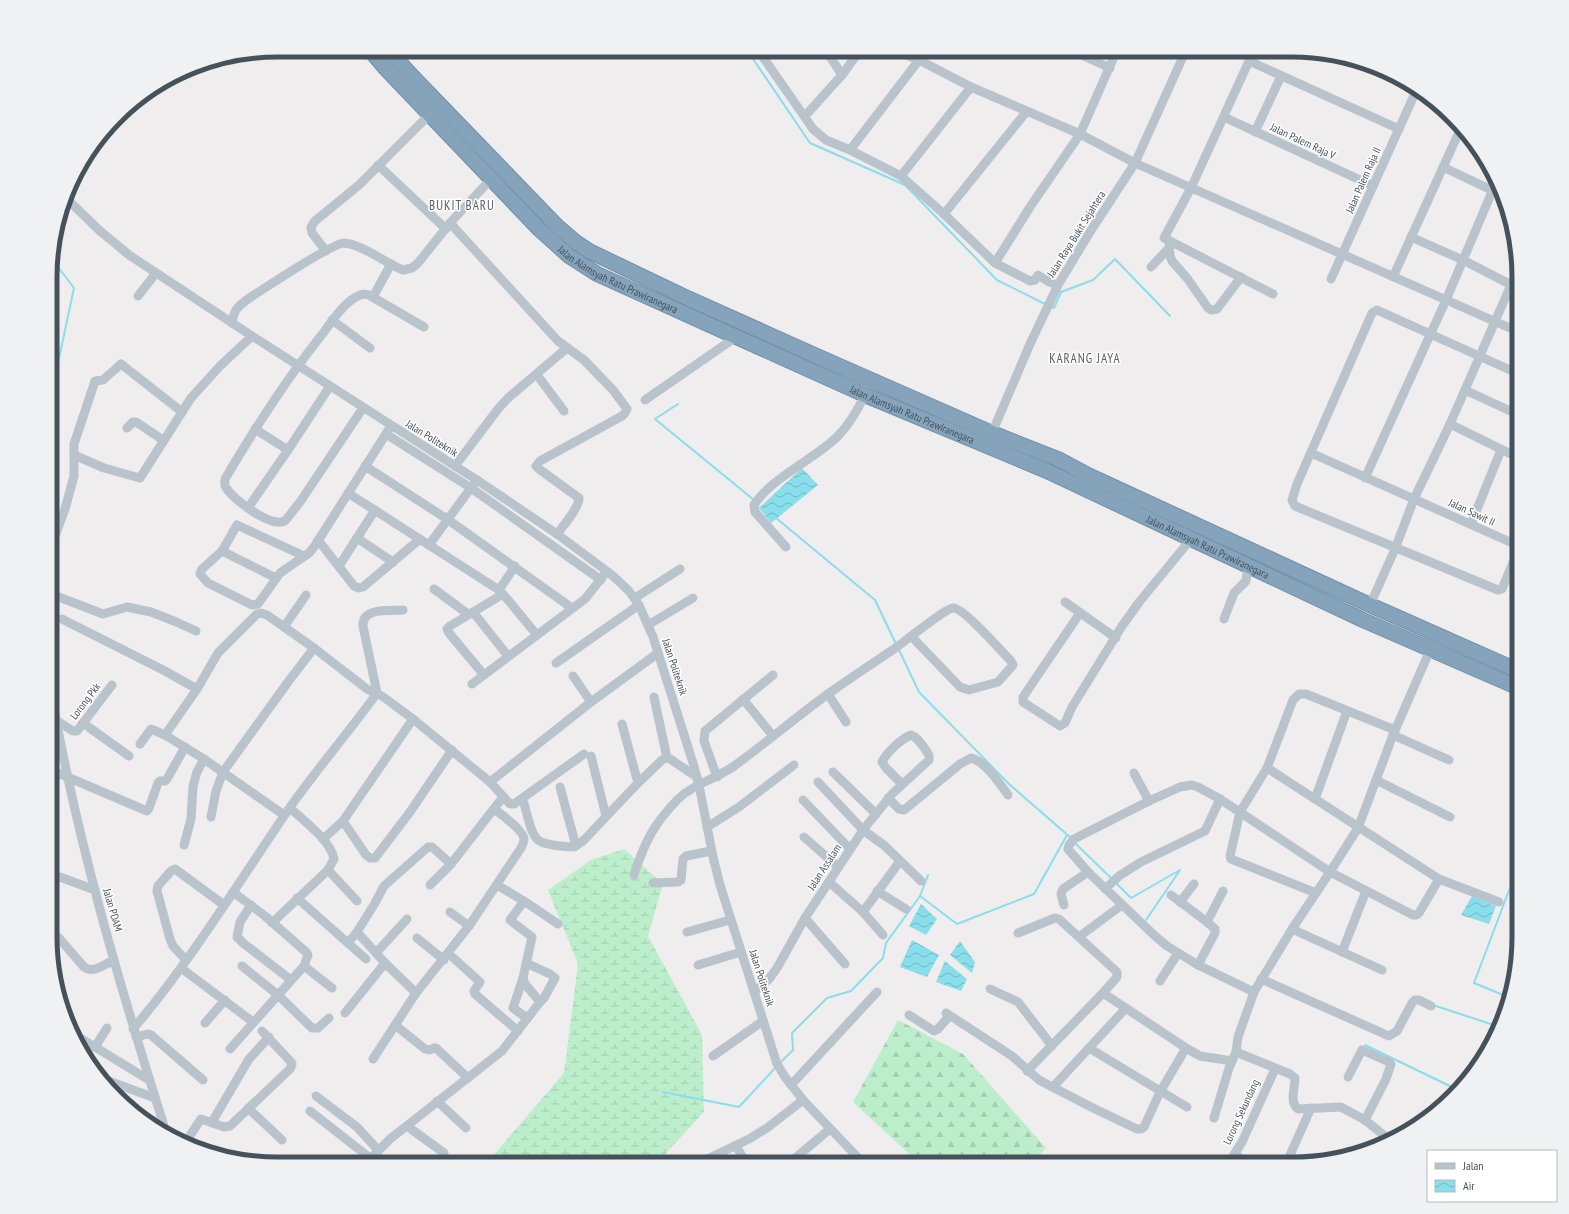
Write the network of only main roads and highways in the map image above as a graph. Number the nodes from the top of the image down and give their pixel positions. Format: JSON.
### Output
{"nodes":[{"id":1,"x":376,"y":57,"type":"edge"},
{"id":2,"x":394,"y":57,"type":"edge"},
{"id":3,"x":683,"y":296,"type":"junction"},
{"id":4,"x":677,"y":310,"type":"junction"},
{"id":5,"x":1212,"y":532,"type":"junction"},
{"id":6,"x":1197,"y":542,"type":"junction"},
{"id":7,"x":1512,"y":668,"type":"edge"},
{"id":8,"x":1512,"y":685,"type":"edge"}],
"edges":[{"from":1,"to":4,"type":"highway","name":"Jalan Alamsyah Ratu Prawiranegara"},
{"from":2,"to":3,"type":"highway","name":"Jalan Alamsyah Ratu Prawiranegara"},
{"from":3,"to":4,"type":"highway"},
{"from":3,"to":5,"type":"highway","name":"Jalan Alamsyah Ratu Prawiranegara"},
{"from":4,"to":6,"type":"highway","name":"Jalan Alamsyah Ratu Prawiranegara"},
{"from":5,"to":6,"type":"highway"},
{"from":5,"to":7,"type":"highway","name":"Jalan Alamsyah Ratu Prawiranegara"},
{"from":6,"to":8,"type":"highway","name":"Jalan Alamsyah Ratu Prawiranegara"}]}
